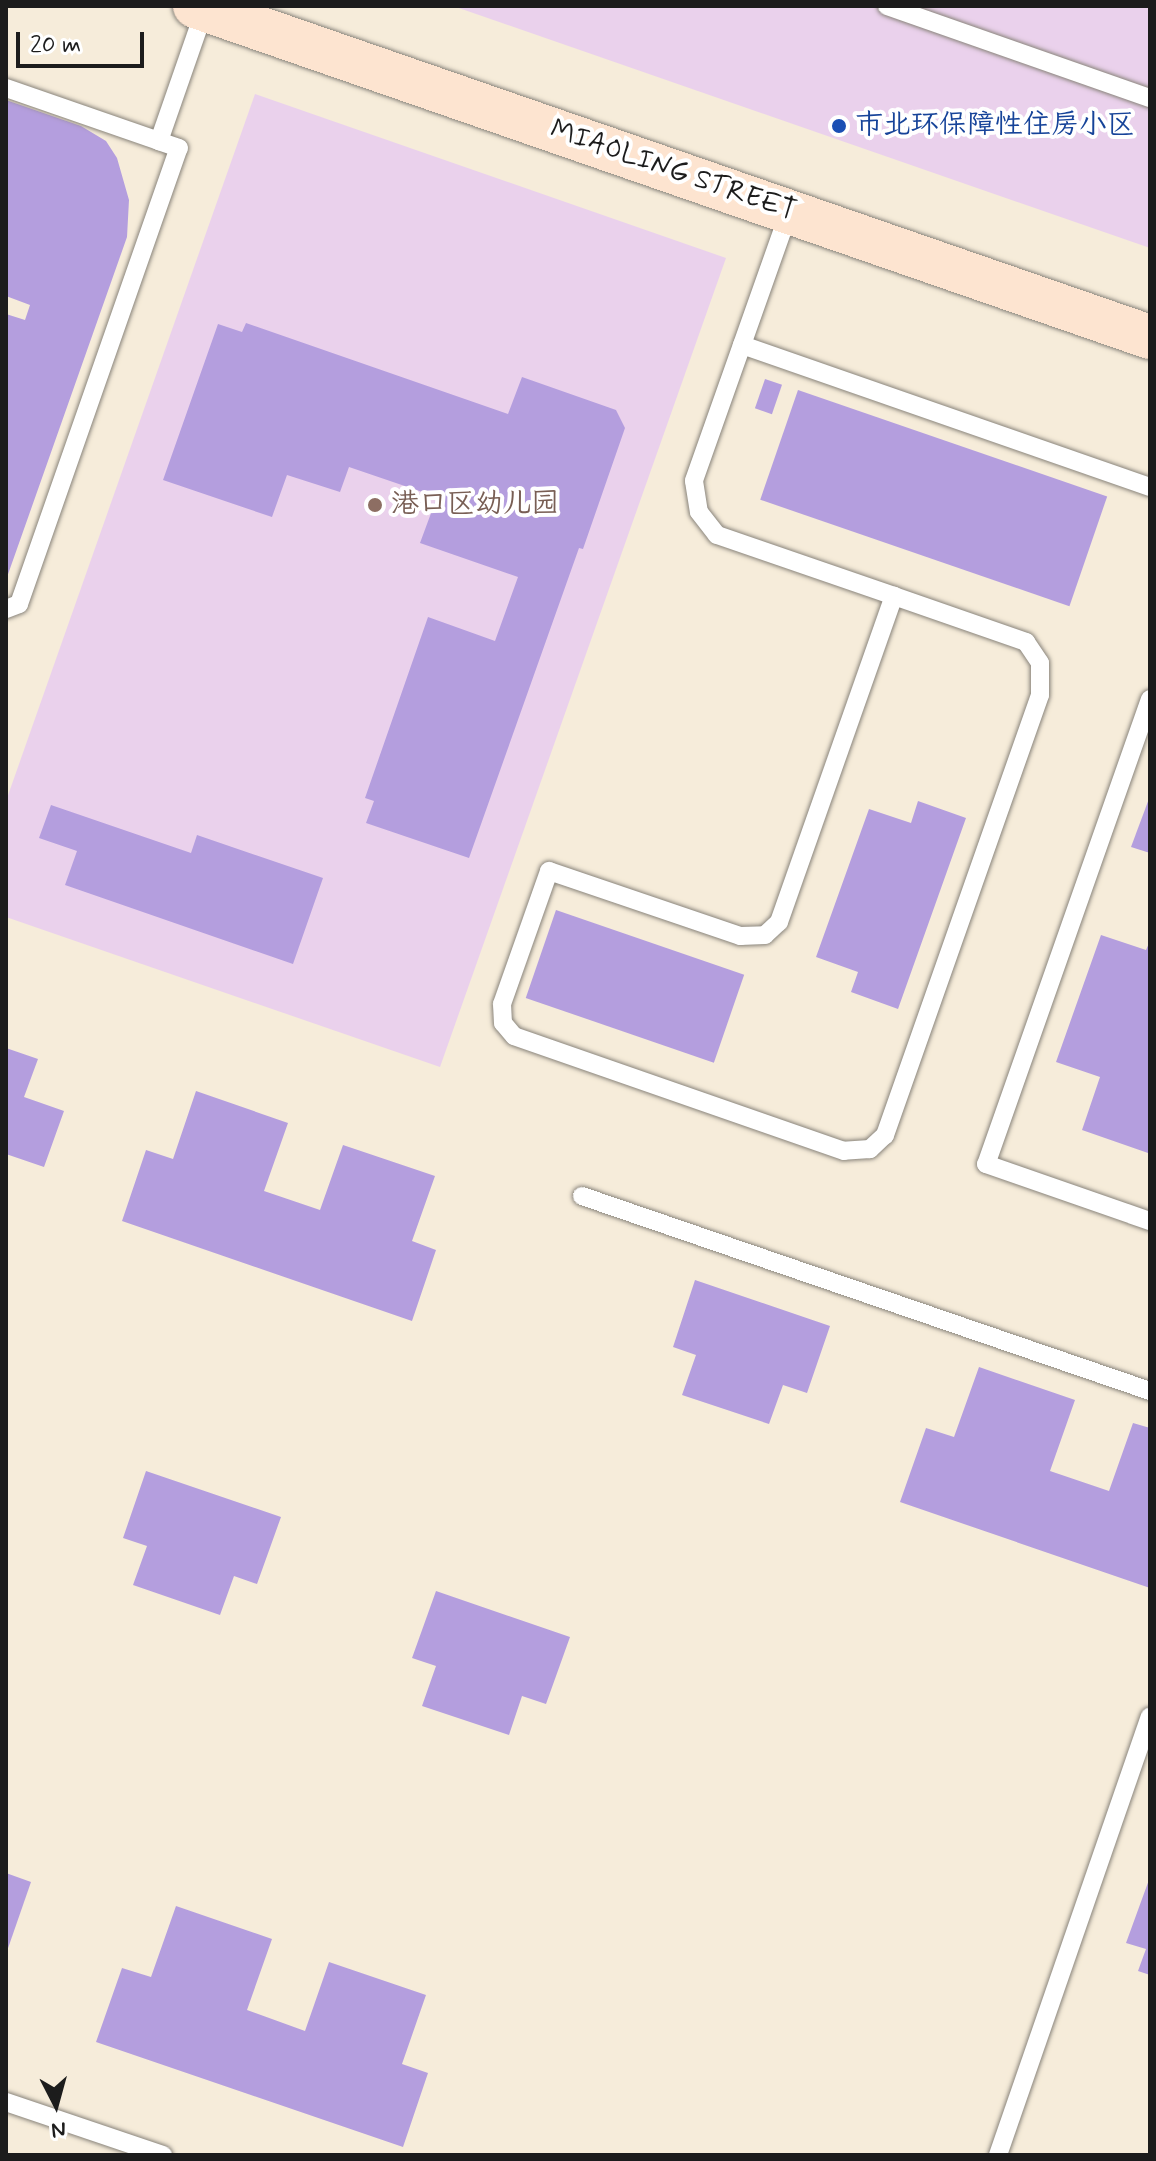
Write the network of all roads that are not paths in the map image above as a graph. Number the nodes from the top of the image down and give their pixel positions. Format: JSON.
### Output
{"nodes":[{"id":1,"x":887,"y":6,"type":"edge"},
{"id":2,"x":200,"y":8,"type":"edge"},
{"id":3,"x":6,"y":88,"type":"edge"},
{"id":4,"x":1150,"y":98,"type":"edge"},
{"id":5,"x":159,"y":141,"type":"junction"},
{"id":6,"x":789,"y":212,"type":"junction"},
{"id":7,"x":1150,"y":337,"type":"edge"},
{"id":8,"x":742,"y":345,"type":"junction"},
{"id":9,"x":1150,"y":487,"type":"edge"},
{"id":10,"x":894,"y":596,"type":"junction"},
{"id":11,"x":6,"y":609,"type":"edge"},
{"id":12,"x":1150,"y":699,"type":"edge"},
{"id":13,"x":582,"y":1196,"type":"dead end"},
{"id":14,"x":1150,"y":1221,"type":"edge"},
{"id":15,"x":1150,"y":1391,"type":"edge"},
{"id":16,"x":1150,"y":1717,"type":"edge"},
{"id":17,"x":6,"y":2102,"type":"edge"},
{"id":18,"x":163,"y":2155,"type":"edge"},
{"id":19,"x":998,"y":2155,"type":"edge"}],
"edges":[{"from":1,"to":4,"type":"lane"},
{"from":2,"to":5,"type":"lane"},
{"from":2,"to":6,"type":"street","name":"MIAOLING STREET"},
{"from":3,"to":5,"type":"lane"},
{"from":5,"to":11,"type":"lane"},
{"from":6,"to":7,"type":"street","name":"MIAOLING STREET"},
{"from":6,"to":8,"type":"lane"},
{"from":8,"to":9,"type":"lane"},
{"from":8,"to":10,"type":"lane"},
{"from":10,"to":10,"type":"lane"},
{"from":12,"to":14,"type":"lane"},
{"from":13,"to":15,"type":"lane"},
{"from":16,"to":19,"type":"lane"},
{"from":17,"to":18,"type":"lane"}]}
